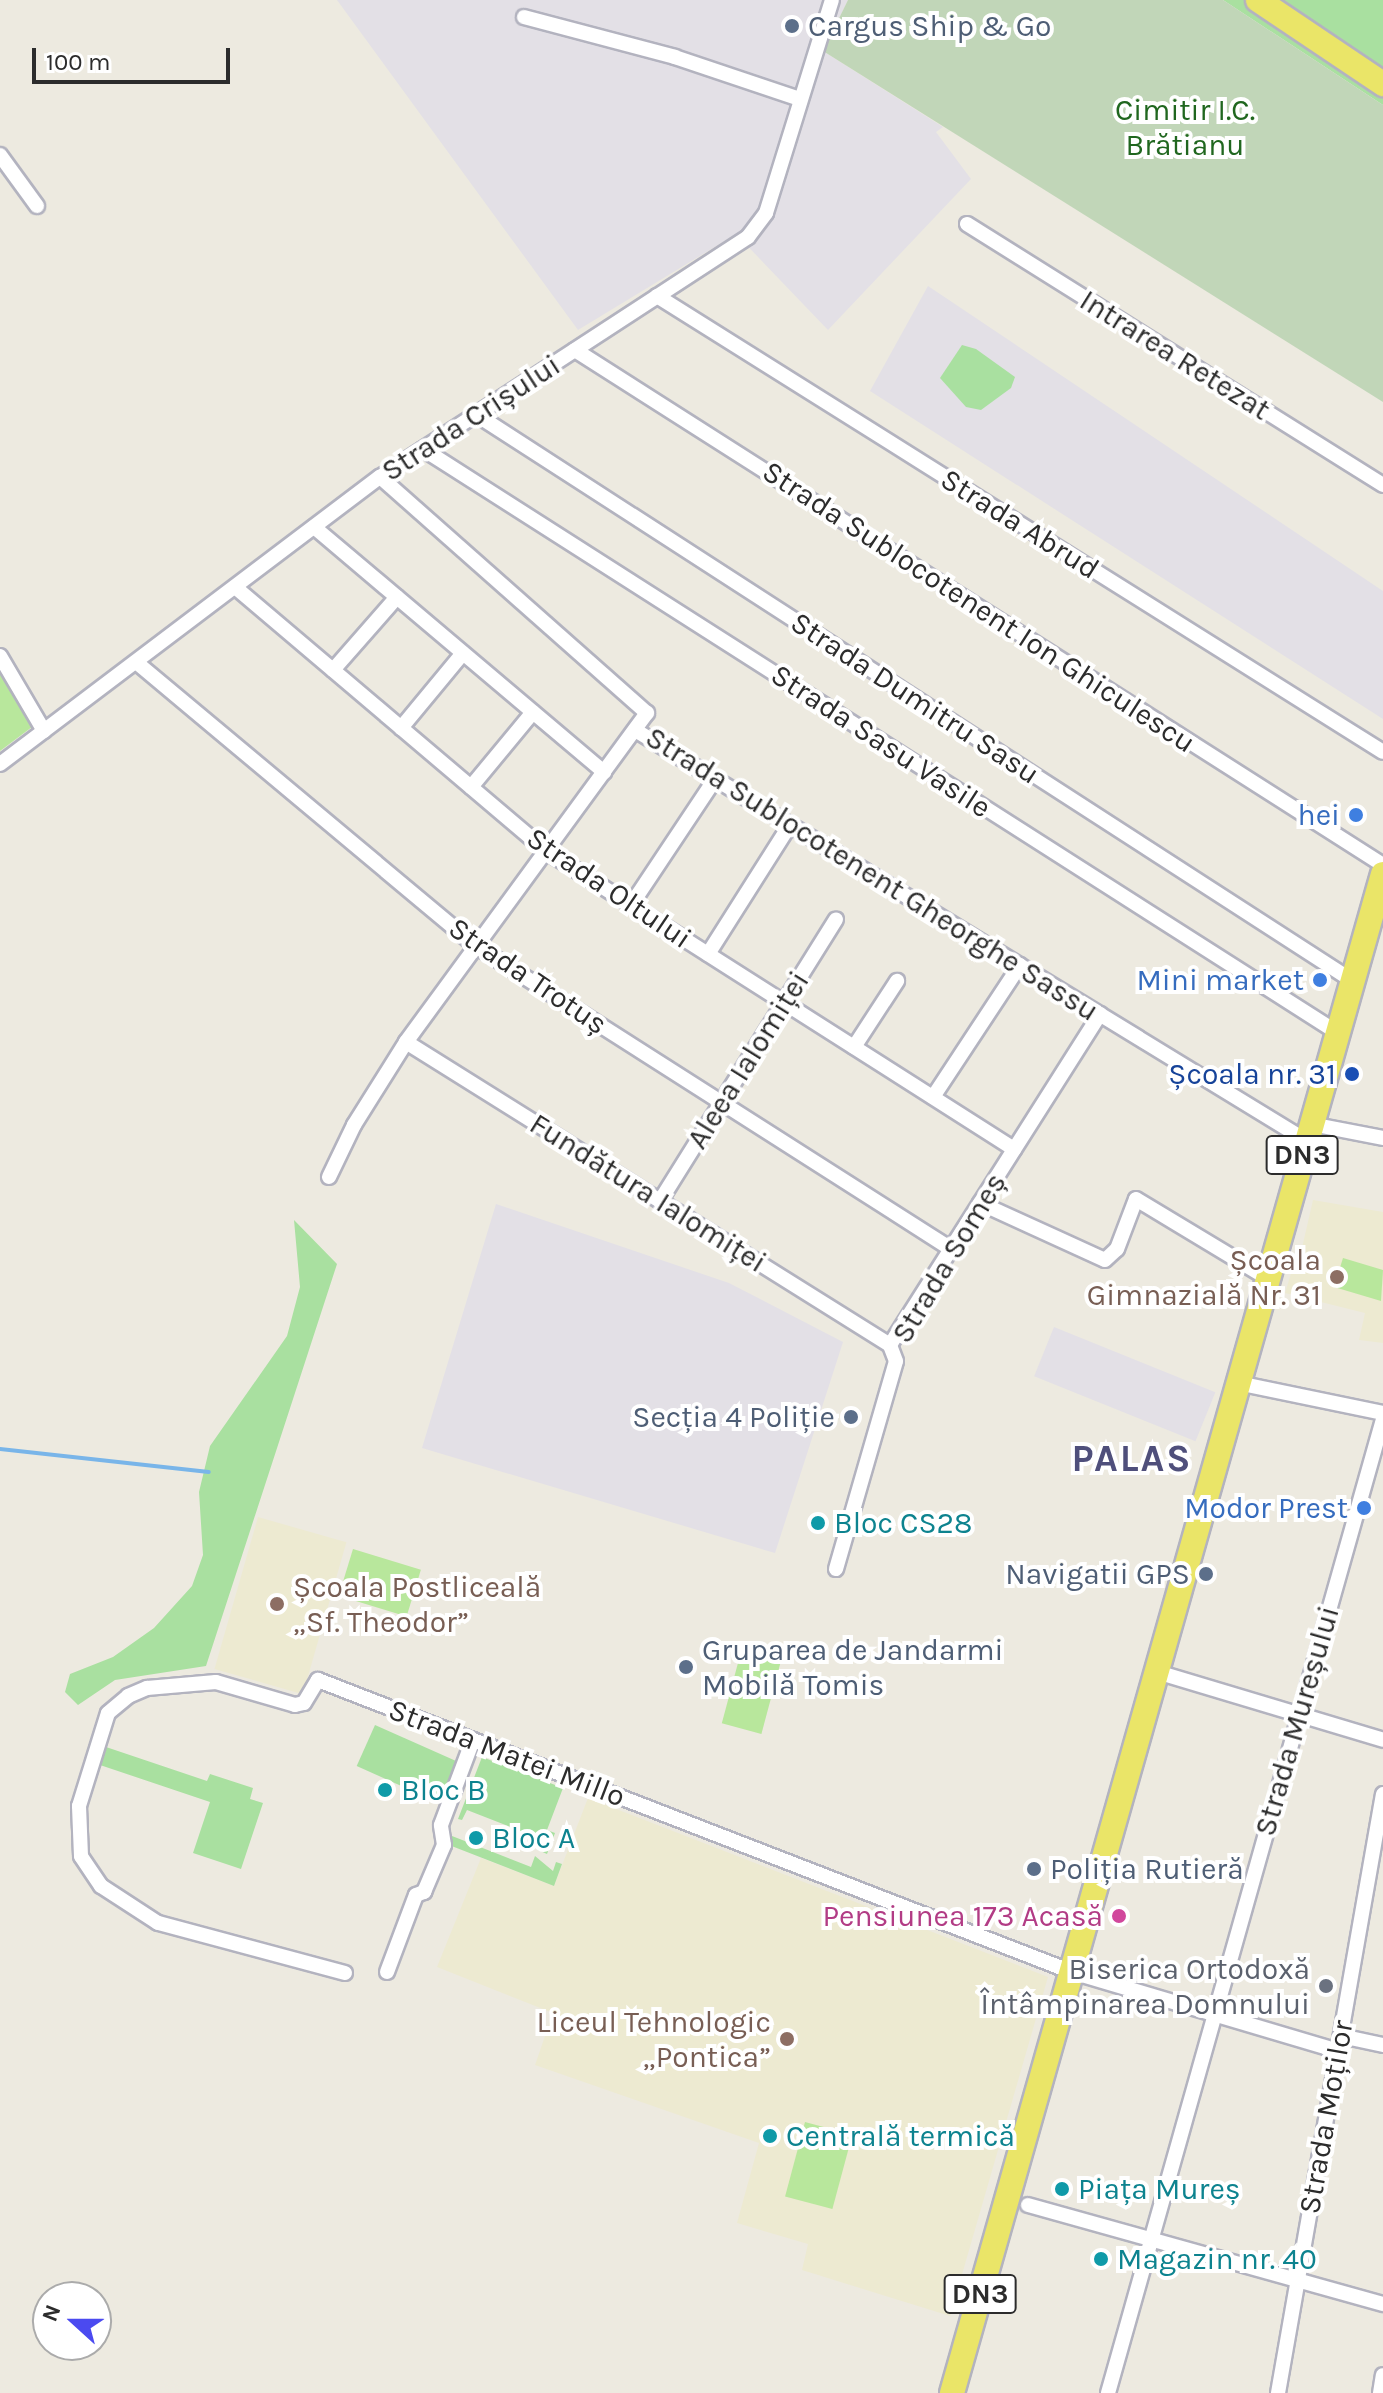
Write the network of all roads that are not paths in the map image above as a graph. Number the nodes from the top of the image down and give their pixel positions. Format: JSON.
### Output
{"nodes":[{"id":1,"x":832,"y":0,"type":"edge"},
{"id":2,"x":1258,"y":0,"type":"edge"},
{"id":3,"x":524,"y":17,"type":"dead end"},
{"id":4,"x":1383,"y":84,"type":"edge"},
{"id":5,"x":797,"y":98,"type":"junction"},
{"id":6,"x":0,"y":155,"type":"edge"},
{"id":7,"x":37,"y":206,"type":"dead end"},
{"id":8,"x":967,"y":224,"type":"dead end"},
{"id":9,"x":657,"y":296,"type":"junction"},
{"id":10,"x":575,"y":350,"type":"junction"},
{"id":11,"x":477,"y":415,"type":"junction"},
{"id":12,"x":423,"y":449,"type":"junction"},
{"id":13,"x":380,"y":477,"type":"junction"},
{"id":14,"x":1383,"y":485,"type":"edge"},
{"id":15,"x":314,"y":527,"type":"junction"},
{"id":16,"x":235,"y":587,"type":"junction"},
{"id":17,"x":397,"y":597,"type":"junction"},
{"id":18,"x":463,"y":653,"type":"junction"},
{"id":19,"x":0,"y":656,"type":"edge"},
{"id":20,"x":136,"y":662,"type":"junction"},
{"id":21,"x":333,"y":670,"type":"junction"},
{"id":22,"x":533,"y":712,"type":"junction"},
{"id":23,"x":401,"y":728,"type":"junction"},
{"id":24,"x":635,"y":730,"type":"junction"},
{"id":25,"x":44,"y":731,"type":"junction"},
{"id":26,"x":1383,"y":752,"type":"edge"},
{"id":27,"x":0,"y":764,"type":"edge"},
{"id":28,"x":604,"y":772,"type":"junction"},
{"id":29,"x":715,"y":779,"type":"junction"},
{"id":30,"x":471,"y":787,"type":"junction"},
{"id":31,"x":790,"y":825,"type":"junction"},
{"id":32,"x":546,"y":851,"type":"junction"},
{"id":33,"x":1383,"y":865,"type":"edge"},
{"id":34,"x":1383,"y":874,"type":"edge"},
{"id":35,"x":631,"y":905,"type":"junction"},
{"id":36,"x":836,"y":919,"type":"dead end"},
{"id":37,"x":1374,"y":939,"type":"edge"},
{"id":38,"x":476,"y":946,"type":"junction"},
{"id":39,"x":708,"y":954,"type":"junction"},
{"id":40,"x":1020,"y":965,"type":"junction"},
{"id":41,"x":897,"y":981,"type":"dead end"},
{"id":42,"x":1353,"y":981,"type":"junction"},
{"id":43,"x":784,"y":1002,"type":"junction"},
{"id":44,"x":1100,"y":1014,"type":"junction"},
{"id":45,"x":1338,"y":1033,"type":"junction"},
{"id":46,"x":406,"y":1042,"type":"junction"},
{"id":47,"x":854,"y":1047,"type":"junction"},
{"id":48,"x":933,"y":1097,"type":"junction"},
{"id":49,"x":722,"y":1103,"type":"junction"},
{"id":50,"x":1309,"y":1132,"type":"junction"},
{"id":51,"x":1383,"y":1138,"type":"edge"},
{"id":52,"x":1014,"y":1149,"type":"junction"},
{"id":53,"x":329,"y":1177,"type":"dead end"},
{"id":54,"x":660,"y":1201,"type":"junction"},
{"id":55,"x":980,"y":1203,"type":"junction"},
{"id":56,"x":951,"y":1249,"type":"junction"},
{"id":57,"x":1267,"y":1278,"type":"junction"},
{"id":58,"x":890,"y":1345,"type":"junction"},
{"id":59,"x":1238,"y":1383,"type":"junction"},
{"id":60,"x":1383,"y":1416,"type":"edge"},
{"id":61,"x":836,"y":1569,"type":"dead end"},
{"id":62,"x":1157,"y":1672,"type":"junction"},
{"id":63,"x":1299,"y":1715,"type":"junction"},
{"id":64,"x":473,"y":1740,"type":"junction"},
{"id":65,"x":1383,"y":1740,"type":"edge"},
{"id":66,"x":1383,"y":1794,"type":"edge"},
{"id":67,"x":387,"y":1972,"type":"dead end"},
{"id":68,"x":1072,"y":1972,"type":"junction"},
{"id":69,"x":345,"y":1973,"type":"dead end"},
{"id":70,"x":1214,"y":2015,"type":"junction"},
{"id":71,"x":1339,"y":2044,"type":"junction"},
{"id":72,"x":1383,"y":2045,"type":"edge"},
{"id":73,"x":1028,"y":2205,"type":"dead end"},
{"id":74,"x":1151,"y":2239,"type":"junction"},
{"id":75,"x":1298,"y":2280,"type":"junction"},
{"id":76,"x":1383,"y":2304,"type":"edge"},
{"id":77,"x":1383,"y":2375,"type":"edge"},
{"id":78,"x":952,"y":2393,"type":"edge"},
{"id":79,"x":1108,"y":2393,"type":"edge"},
{"id":80,"x":1278,"y":2393,"type":"edge"},
{"id":81,"x":1380,"y":2393,"type":"edge"}],
"edges":[{"from":1,"to":5,"type":"street","name":"Strada Crișului"},
{"from":2,"to":4,"type":"main road"},
{"from":3,"to":5,"type":"street"},
{"from":5,"to":9,"type":"street","name":"Strada Crișului"},
{"from":6,"to":7,"type":"street"},
{"from":8,"to":14,"type":"street","name":"Intrarea Retezat"},
{"from":9,"to":10,"type":"street","name":"Strada Crișului"},
{"from":9,"to":26,"type":"street","name":"Strada Abrud"},
{"from":10,"to":11,"type":"street","name":"Strada Crișului"},
{"from":10,"to":33,"type":"street","name":"Strada Sublocotenent Ion Ghiculescu"},
{"from":11,"to":12,"type":"street","name":"Strada Crișului"},
{"from":11,"to":42,"type":"street","name":"Strada Dumitru Sasu"},
{"from":12,"to":13,"type":"street","name":"Strada Crișului"},
{"from":12,"to":45,"type":"street","name":"Strada Sasu Vasile"},
{"from":13,"to":15,"type":"street","name":"Strada Crișului"},
{"from":13,"to":24,"type":"street","name":"Strada Sublocotenent Gheorghe Sassu"},
{"from":15,"to":16,"type":"street","name":"Strada Crișului"},
{"from":15,"to":17,"type":"street"},
{"from":16,"to":20,"type":"street","name":"Strada Crișului"},
{"from":16,"to":21,"type":"street","name":"Strada Oltului"},
{"from":17,"to":18,"type":"street"},
{"from":17,"to":21,"type":"street"},
{"from":18,"to":22,"type":"street"},
{"from":18,"to":23,"type":"street"},
{"from":19,"to":25,"type":"street"},
{"from":20,"to":25,"type":"street","name":"Strada Crișului"},
{"from":20,"to":38,"type":"street","name":"Strada Trotuș"},
{"from":21,"to":23,"type":"street","name":"Strada Oltului"},
{"from":22,"to":28,"type":"street"},
{"from":22,"to":30,"type":"street"},
{"from":23,"to":30,"type":"street","name":"Strada Oltului"},
{"from":24,"to":28,"type":"street"},
{"from":24,"to":29,"type":"street","name":"Strada Sublocotenent Gheorghe Sassu"},
{"from":25,"to":27,"type":"street","name":"Strada Crișului"},
{"from":28,"to":32,"type":"street"},
{"from":29,"to":31,"type":"street","name":"Strada Sublocotenent Gheorghe Sassu"},
{"from":29,"to":35,"type":"street"},
{"from":30,"to":32,"type":"street","name":"Strada Oltului"},
{"from":31,"to":39,"type":"street"},
{"from":31,"to":40,"type":"street","name":"Strada Sublocotenent Gheorghe Sassu"},
{"from":32,"to":35,"type":"street","name":"Strada Oltului"},
{"from":32,"to":38,"type":"street"},
{"from":34,"to":37,"type":"main road","number":"DN3"},
{"from":35,"to":39,"type":"street","name":"Strada Oltului"},
{"from":36,"to":43,"type":"street","name":"Aleea Ialomiței"},
{"from":37,"to":42,"type":"main road","number":"DN3"},
{"from":38,"to":46,"type":"street"},
{"from":38,"to":49,"type":"street","name":"Strada Trotuș"},
{"from":39,"to":43,"type":"street","name":"Strada Oltului"},
{"from":40,"to":44,"type":"street","name":"Strada Sublocotenent Gheorghe Sassu"},
{"from":40,"to":48,"type":"street"},
{"from":41,"to":47,"type":"street"},
{"from":42,"to":45,"type":"main road","number":"DN3"},
{"from":43,"to":47,"type":"street","name":"Strada Oltului"},
{"from":43,"to":49,"type":"street","name":"Aleea Ialomiței"},
{"from":44,"to":50,"type":"street","name":"Strada Sublocotenent Gheorghe Sassu"},
{"from":44,"to":52,"type":"street","name":"Strada Someș"},
{"from":45,"to":50,"type":"main road","number":"DN3"},
{"from":46,"to":53,"type":"street"},
{"from":46,"to":54,"type":"street","name":"Fundătura Ialomiței"},
{"from":47,"to":48,"type":"street","name":"Strada Oltului"},
{"from":48,"to":52,"type":"street","name":"Strada Oltului"},
{"from":49,"to":54,"type":"street","name":"Aleea Ialomiței"},
{"from":49,"to":56,"type":"street","name":"Strada Trotuș"},
{"from":50,"to":51,"type":"street"},
{"from":50,"to":57,"type":"main road","number":"DN3"},
{"from":52,"to":55,"type":"street","name":"Strada Someș"},
{"from":54,"to":58,"type":"street","name":"Fundătura Ialomiței"},
{"from":55,"to":56,"type":"street","name":"Strada Someș"},
{"from":55,"to":57,"type":"street"},
{"from":56,"to":58,"type":"street","name":"Strada Someș"},
{"from":57,"to":59,"type":"main road","number":"DN3"},
{"from":58,"to":61,"type":"street","name":"Strada Someș"},
{"from":59,"to":60,"type":"street"},
{"from":59,"to":62,"type":"main road","number":"DN3"},
{"from":60,"to":63,"type":"street","name":"Strada Mureșului"},
{"from":62,"to":63,"type":"street"},
{"from":62,"to":68,"type":"main road","number":"DN3"},
{"from":63,"to":65,"type":"street"},
{"from":63,"to":70,"type":"street","name":"Strada Mureșului"},
{"from":64,"to":67,"type":"street"},
{"from":64,"to":68,"type":"street","name":"Strada Matei Millo"},
{"from":64,"to":69,"type":"street","name":"Strada Matei Millo"},
{"from":66,"to":71,"type":"street","name":"Strada Moților"},
{"from":68,"to":70,"type":"street","name":"Strada Matei Millo"},
{"from":68,"to":78,"type":"main road","number":"DN3"},
{"from":70,"to":71,"type":"street","name":"Strada Matei Millo"},
{"from":70,"to":74,"type":"street","name":"Strada Mureșului"},
{"from":71,"to":72,"type":"street","name":"Strada Matei Millo"},
{"from":71,"to":75,"type":"street","name":"Strada Moților"},
{"from":73,"to":74,"type":"street"},
{"from":74,"to":75,"type":"street"},
{"from":74,"to":79,"type":"street","name":"Strada Mureșului"},
{"from":75,"to":76,"type":"street"},
{"from":75,"to":80,"type":"street","name":"Strada Moților"},
{"from":77,"to":81,"type":"street"}]}
